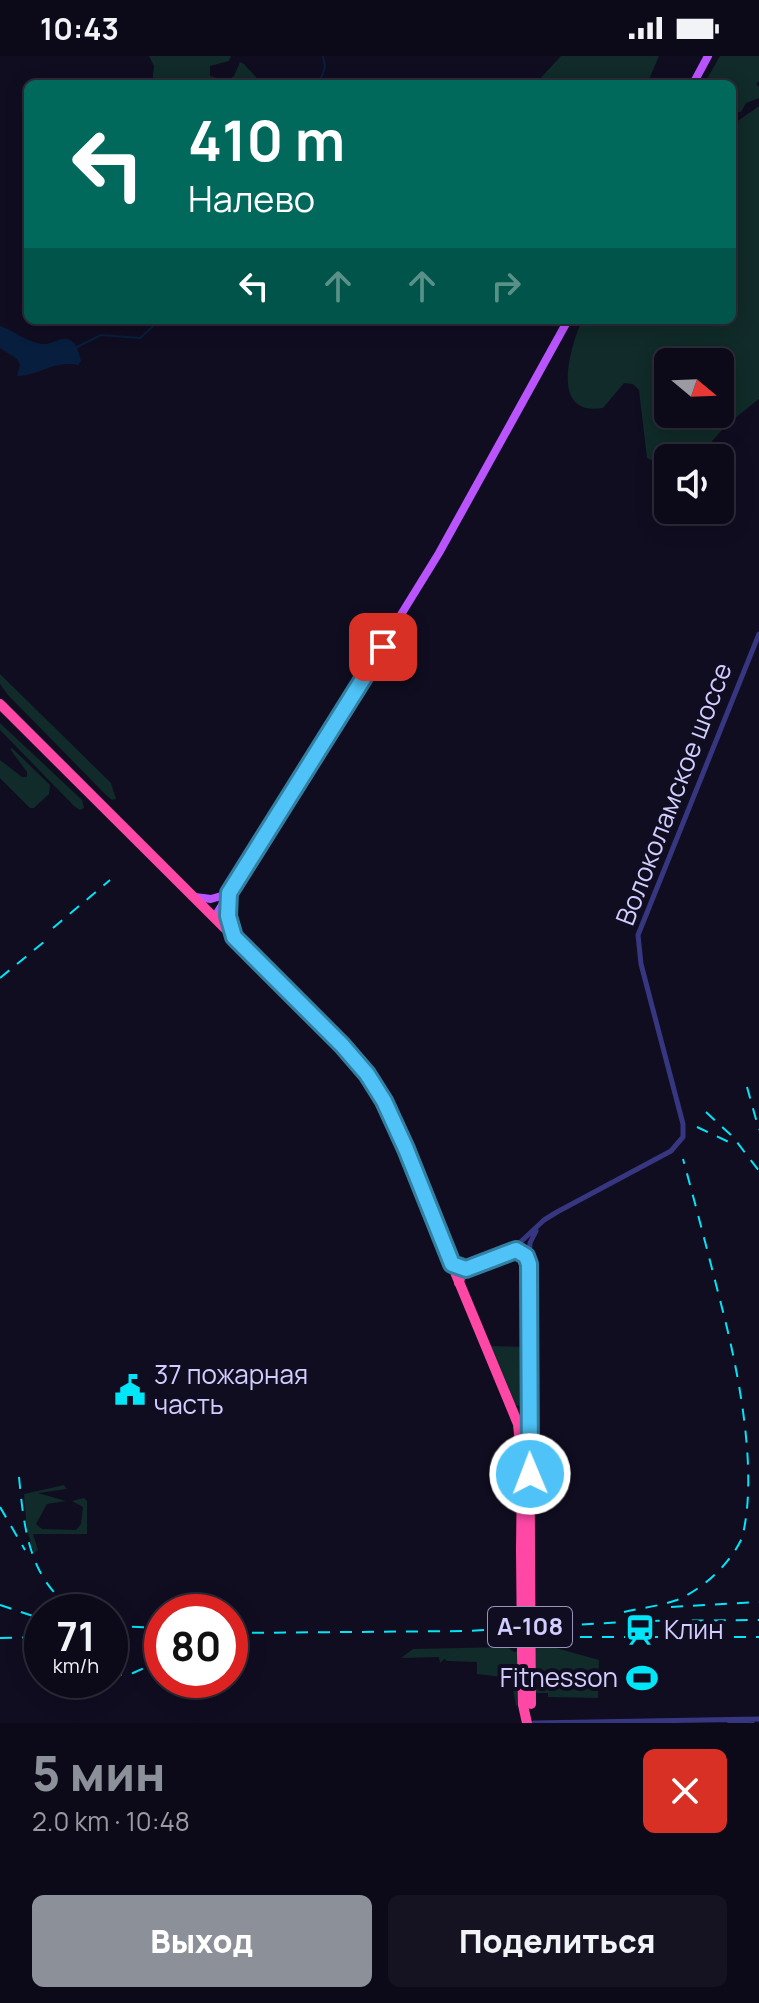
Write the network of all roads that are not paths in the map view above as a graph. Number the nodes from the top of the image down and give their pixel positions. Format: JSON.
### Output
{"nodes":[{"id":1,"x":708,"y":56,"type":"edge"},
{"id":2,"x":695,"y":80,"type":"edge"},
{"id":3,"x":566,"y":324,"type":"edge"},
{"id":4,"x":759,"y":634,"type":"edge"},
{"id":5,"x":0,"y":704,"type":"edge"},
{"id":6,"x":229,"y":893,"type":"junction"},
{"id":7,"x":193,"y":897,"type":"junction"},
{"id":8,"x":214,"y":918,"type":"junction"},
{"id":9,"x":234,"y":937,"type":"junction"},
{"id":10,"x":544,"y":1220,"type":"junction"},
{"id":11,"x":507,"y":1252,"type":"junction"},
{"id":12,"x":452,"y":1264,"type":"junction"},
{"id":13,"x":529,"y":1264,"type":"junction"},
{"id":14,"x":466,"y":1269,"type":"junction"},
{"id":15,"x":459,"y":1283,"type":"junction"},
{"id":16,"x":529,"y":1403,"type":"junction"},
{"id":17,"x":510,"y":1406,"type":"junction"},
{"id":18,"x":526,"y":1550,"type":"junction"},
{"id":19,"x":530,"y":1715,"type":"edge"},
{"id":20,"x":759,"y":1720,"type":"edge"},
{"id":21,"x":518,"y":1723,"type":"edge"},
{"id":22,"x":685,"y":1723,"type":"edge"}],
"edges":[{"from":1,"to":2,"type":"main road"},
{"from":3,"to":6,"type":"main road"},
{"from":4,"to":10,"type":"street","name":"Волоколамское шоссе"},
{"from":5,"to":7,"type":"highway","number":"А-108"},
{"from":6,"to":7,"type":"main road"},
{"from":6,"to":8,"type":"main road"},
{"from":6,"to":9,"type":"main road"},
{"from":7,"to":8,"type":"highway","number":"А-108"},
{"from":8,"to":9,"type":"highway","number":"А-108"},
{"from":9,"to":12,"type":"highway","number":"А-108"},
{"from":10,"to":11,"type":"street","name":"Волоколамское шоссе"},
{"from":10,"to":13,"type":"street"},
{"from":11,"to":13,"type":"highway"},
{"from":11,"to":14,"type":"highway"},
{"from":12,"to":14,"type":"highway"},
{"from":12,"to":15,"type":"highway","number":"А-108"},
{"from":13,"to":16,"type":"highway","number":"А-108"},
{"from":14,"to":15,"type":"highway"},
{"from":15,"to":17,"type":"highway","number":"А-108"},
{"from":16,"to":17,"type":"highway"},
{"from":16,"to":18,"type":"highway","number":"А-108"},
{"from":17,"to":18,"type":"highway","number":"А-108"},
{"from":18,"to":19,"type":"highway","number":"А-108","bridge":true},
{"from":19,"to":20,"type":"street"},
{"from":19,"to":21,"type":"street","number":"А-108"},
{"from":20,"to":22,"type":"street"}]}
